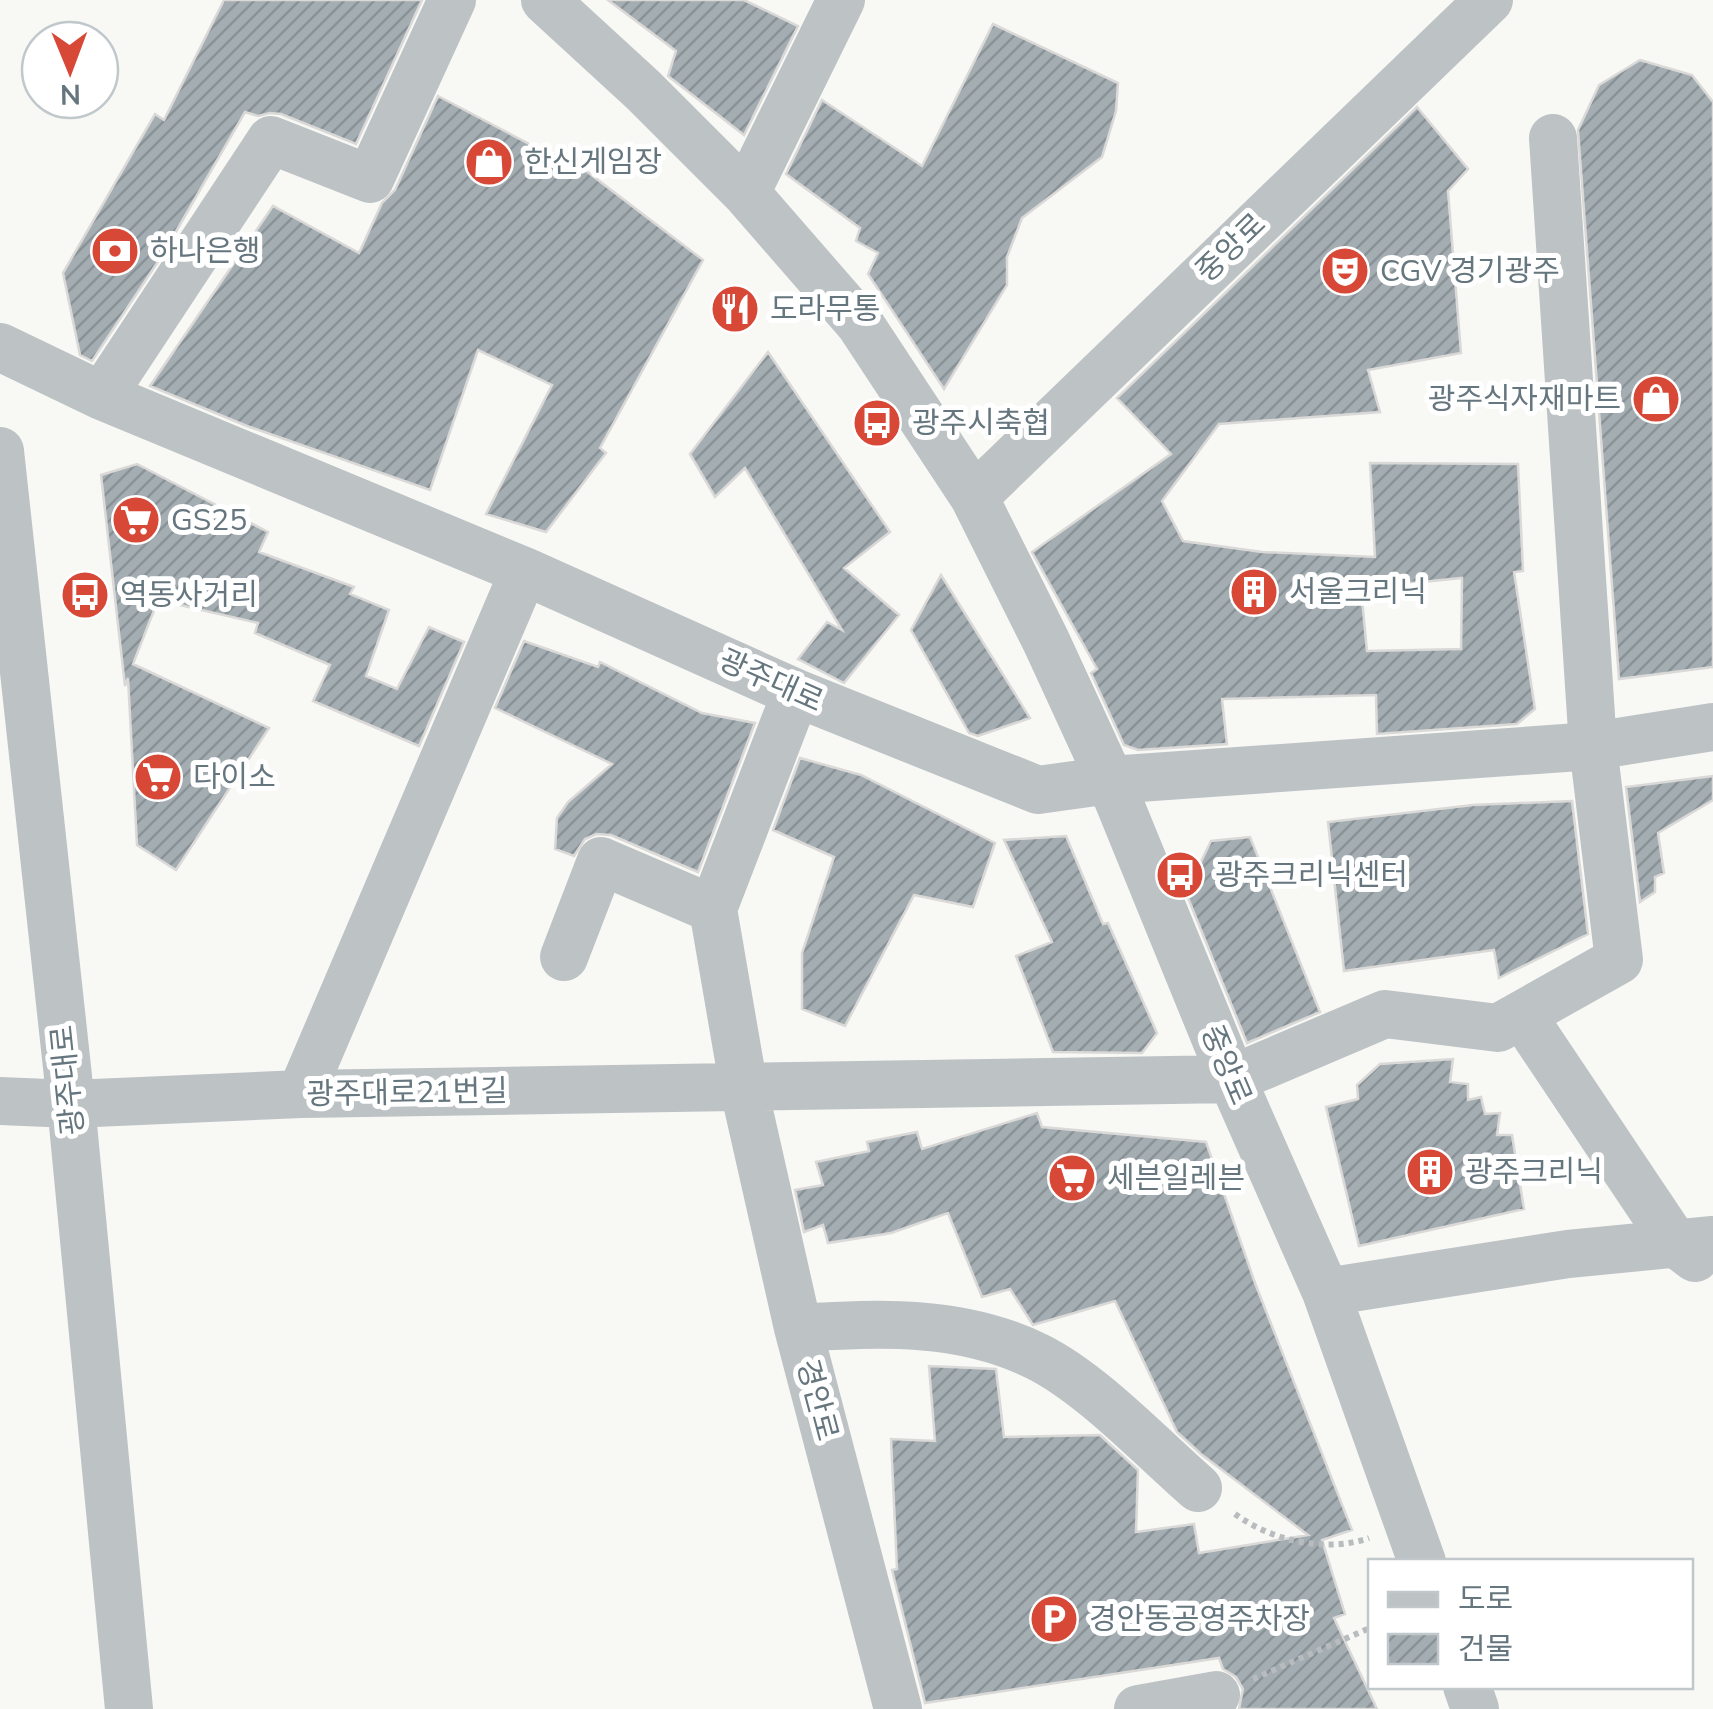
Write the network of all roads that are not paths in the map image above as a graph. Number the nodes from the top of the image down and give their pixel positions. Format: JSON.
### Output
{"nodes":[{"id":1,"x":452,"y":0,"type":"edge"},
{"id":2,"x":545,"y":0,"type":"edge"},
{"id":3,"x":840,"y":0,"type":"edge"},
{"id":4,"x":1489,"y":0,"type":"edge"},
{"id":5,"x":1552,"y":138,"type":"dead end"},
{"id":6,"x":746,"y":193,"type":"junction"},
{"id":7,"x":0,"y":347,"type":"edge"},
{"id":8,"x":102,"y":396,"type":"junction"},
{"id":9,"x":0,"y":452,"type":"edge"},
{"id":10,"x":974,"y":497,"type":"junction"},
{"id":11,"x":524,"y":571,"type":"junction"},
{"id":12,"x":796,"y":693,"type":"junction"},
{"id":13,"x":1713,"y":727,"type":"edge"},
{"id":14,"x":1593,"y":746,"type":"junction"},
{"id":15,"x":1110,"y":780,"type":"junction"},
{"id":16,"x":713,"y":909,"type":"junction"},
{"id":17,"x":564,"y":957,"type":"dead end"},
{"id":18,"x":1522,"y":1015,"type":"junction"},
{"id":19,"x":1232,"y":1080,"type":"junction"},
{"id":20,"x":744,"y":1089,"type":"junction"},
{"id":21,"x":301,"y":1094,"type":"junction"},
{"id":22,"x":0,"y":1101,"type":"edge"},
{"id":23,"x":70,"y":1104,"type":"junction"},
{"id":24,"x":1694,"y":1241,"type":"edge"},
{"id":25,"x":1713,"y":1272,"type":"edge"},
{"id":26,"x":1326,"y":1292,"type":"junction"},
{"id":27,"x":798,"y":1328,"type":"junction"},
{"id":28,"x":1198,"y":1488,"type":"road end"},
{"id":29,"x":1415,"y":1543,"type":"edge"},
{"id":30,"x":1216,"y":1695,"type":"road end"},
{"id":31,"x":130,"y":1709,"type":"edge"},
{"id":32,"x":898,"y":1709,"type":"edge"},
{"id":33,"x":1138,"y":1709,"type":"edge"}],
"edges":[{"from":1,"to":8,"type":"street"},
{"from":2,"to":6,"type":"street","name":"중앙로"},
{"from":3,"to":6,"type":"street"},
{"from":4,"to":10,"type":"street","name":"중앙로"},
{"from":5,"to":14,"type":"street"},
{"from":6,"to":10,"type":"street","name":"중앙로"},
{"from":7,"to":8,"type":"street","name":"광주대로"},
{"from":8,"to":11,"type":"street","name":"광주대로"},
{"from":9,"to":23,"type":"street","name":"광주대로"},
{"from":10,"to":15,"type":"street","name":"중앙로"},
{"from":11,"to":12,"type":"street","name":"광주대로"},
{"from":11,"to":21,"type":"street"},
{"from":12,"to":15,"type":"street","name":"광주대로"},
{"from":12,"to":16,"type":"street"},
{"from":13,"to":14,"type":"street"},
{"from":14,"to":15,"type":"street"},
{"from":14,"to":18,"type":"street"},
{"from":15,"to":19,"type":"street","name":"중앙로"},
{"from":16,"to":17,"type":"street"},
{"from":16,"to":20,"type":"street"},
{"from":18,"to":19,"type":"street"},
{"from":18,"to":24,"type":"street"},
{"from":19,"to":20,"type":"street","name":"광주대로21번길"},
{"from":19,"to":26,"type":"street","name":"중앙로"},
{"from":20,"to":21,"type":"street","name":"광주대로21번길"},
{"from":20,"to":27,"type":"street","name":"경안로"},
{"from":21,"to":23,"type":"street","name":"광주대로21번길"},
{"from":22,"to":23,"type":"street","name":"광주대로21번길"},
{"from":23,"to":31,"type":"street","name":"광주대로"},
{"from":24,"to":25,"type":"street"},
{"from":24,"to":26,"type":"street"},
{"from":26,"to":29,"type":"street","name":"중앙로"},
{"from":27,"to":28,"type":"street"},
{"from":27,"to":32,"type":"street","name":"경안로"},
{"from":30,"to":33,"type":"street"}]}
